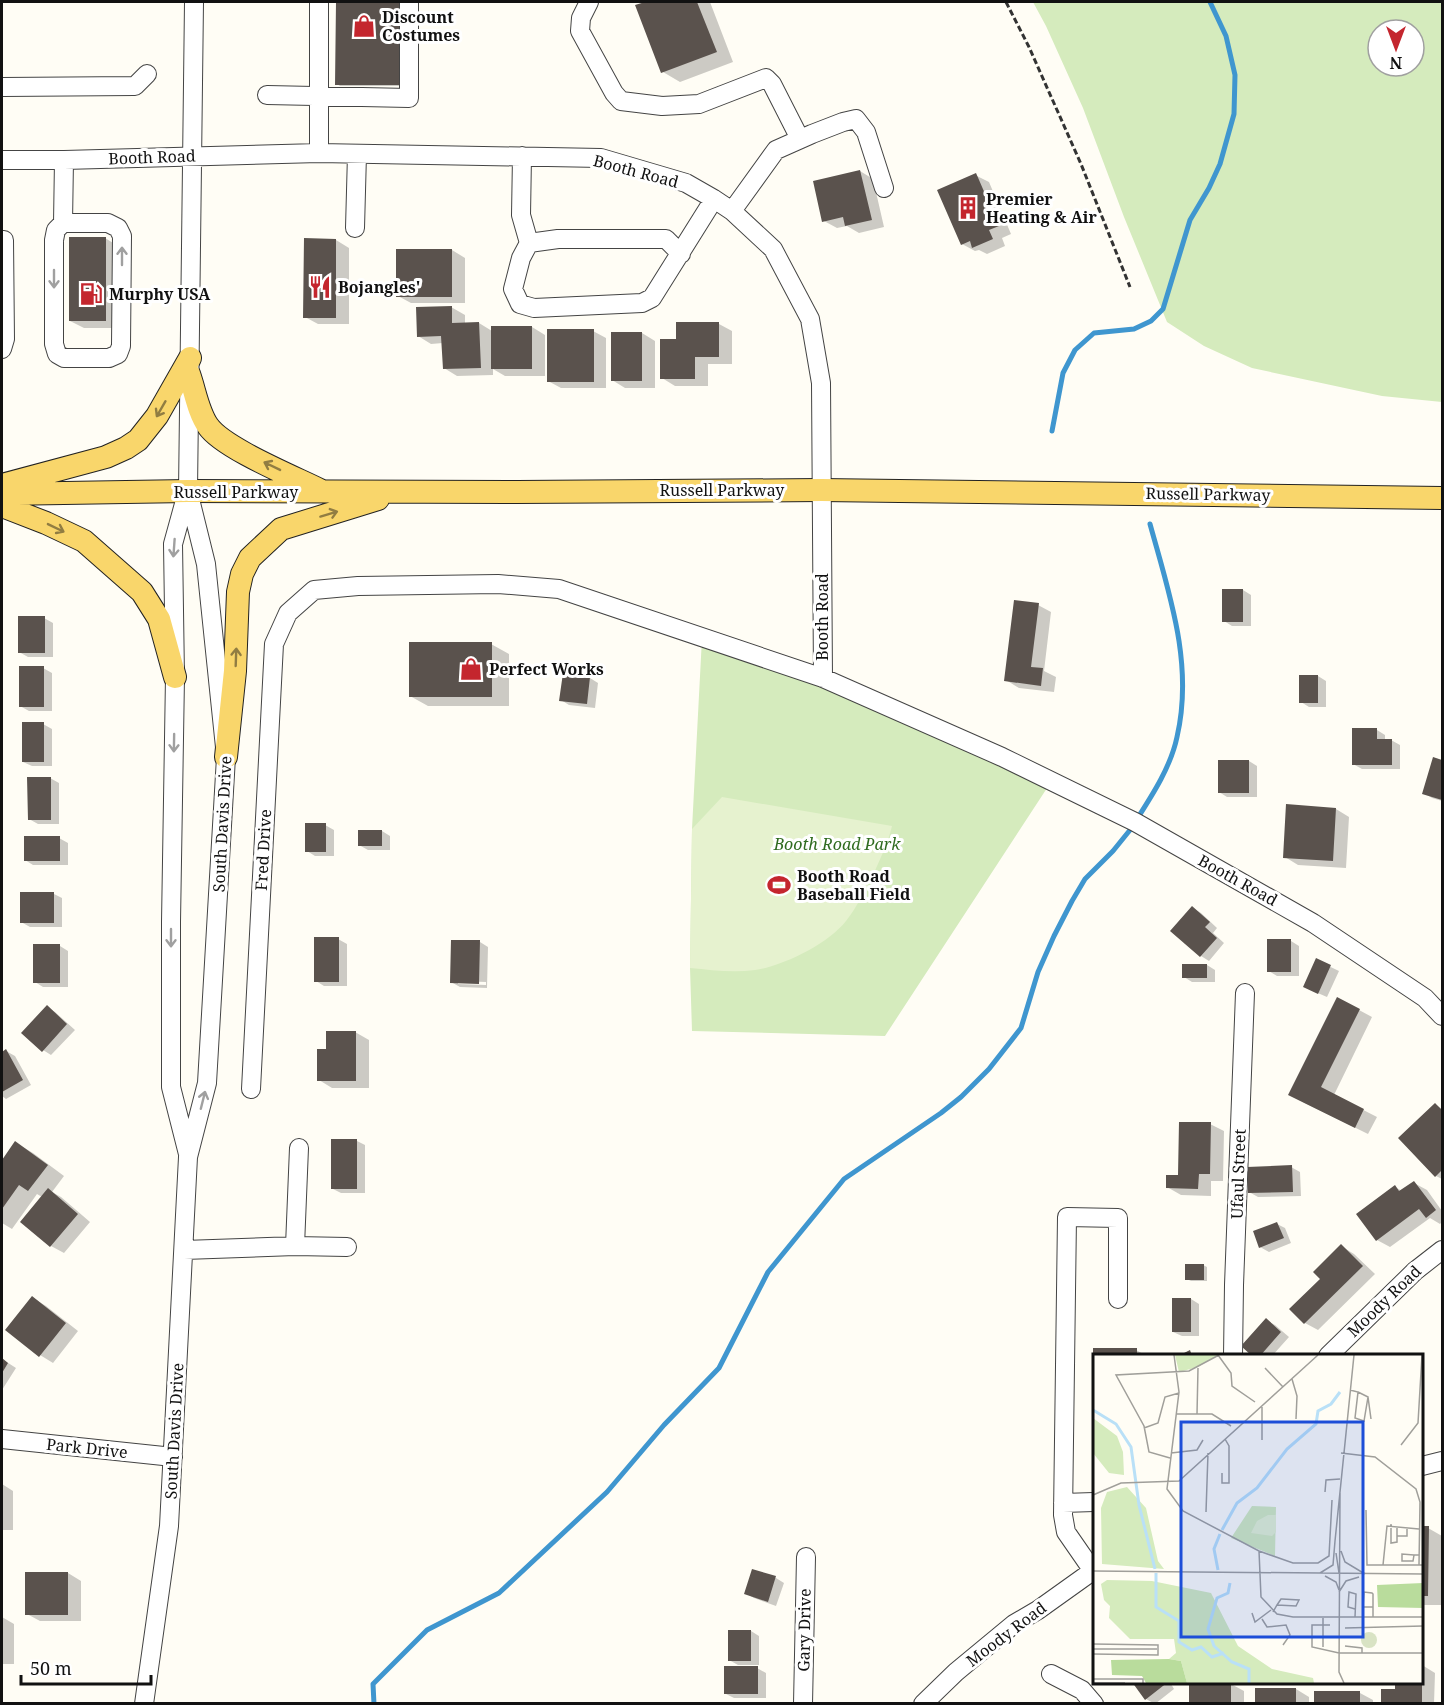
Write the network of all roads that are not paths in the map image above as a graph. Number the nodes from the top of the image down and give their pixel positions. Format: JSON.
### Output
{"nodes":[{"id":1,"x":194,"y":2,"type":"edge"},
{"id":2,"x":319,"y":2,"type":"edge"},
{"id":3,"x":409,"y":2,"type":"edge"},
{"id":4,"x":589,"y":2,"type":"edge"},
{"id":5,"x":147,"y":74,"type":"dead end"},
{"id":6,"x":2,"y":87,"type":"edge"},
{"id":7,"x":267,"y":95,"type":"dead end"},
{"id":8,"x":320,"y":95,"type":"junction"},
{"id":9,"x":800,"y":139,"type":"junction"},
{"id":10,"x":319,"y":153,"type":"junction"},
{"id":11,"x":357,"y":154,"type":"junction"},
{"id":12,"x":193,"y":156,"type":"junction"},
{"id":13,"x":522,"y":156,"type":"junction"},
{"id":14,"x":2,"y":160,"type":"edge"},
{"id":15,"x":63,"y":160,"type":"junction"},
{"id":16,"x":884,"y":188,"type":"dead end"},
{"id":17,"x":714,"y":198,"type":"junction"},
{"id":18,"x":732,"y":211,"type":"junction"},
{"id":19,"x":63,"y":223,"type":"junction"},
{"id":20,"x":355,"y":228,"type":"dead end"},
{"id":21,"x":2,"y":240,"type":"edge"},
{"id":22,"x":529,"y":243,"type":"junction"},
{"id":23,"x":681,"y":254,"type":"junction"},
{"id":24,"x":2,"y":349,"type":"edge"},
{"id":25,"x":190,"y":366,"type":"junction"},
{"id":26,"x":2,"y":485,"type":"edge"},
{"id":27,"x":821,"y":490,"type":"junction"},
{"id":28,"x":188,"y":491,"type":"junction"},
{"id":29,"x":324,"y":492,"type":"junction"},
{"id":30,"x":403,"y":492,"type":"junction"},
{"id":31,"x":2,"y":494,"type":"edge"},
{"id":32,"x":1443,"y":498,"type":"edge"},
{"id":33,"x":2,"y":507,"type":"edge"},
{"id":34,"x":288,"y":613,"type":"joint"},
{"id":35,"x":175,"y":677,"type":"junction"},
{"id":36,"x":823,"y":678,"type":"junction"},
{"id":37,"x":226,"y":757,"type":"junction"},
{"id":38,"x":1245,"y":993,"type":"dead end"},
{"id":39,"x":1443,"y":1016,"type":"edge"},
{"id":40,"x":251,"y":1089,"type":"dead end"},
{"id":41,"x":299,"y":1148,"type":"dead end"},
{"id":42,"x":188,"y":1157,"type":"junction"},
{"id":43,"x":296,"y":1246,"type":"junction"},
{"id":44,"x":347,"y":1247,"type":"dead end"},
{"id":45,"x":184,"y":1250,"type":"junction"},
{"id":46,"x":1443,"y":1250,"type":"edge"},
{"id":47,"x":1118,"y":1299,"type":"dead end"},
{"id":48,"x":1233,"y":1354,"type":"edge"},
{"id":49,"x":1330,"y":1354,"type":"edge"},
{"id":50,"x":2,"y":1439,"type":"edge"},
{"id":51,"x":173,"y":1457,"type":"junction"},
{"id":52,"x":1443,"y":1461,"type":"edge"},
{"id":53,"x":1423,"y":1466,"type":"edge"},
{"id":54,"x":1093,"y":1502,"type":"edge"},
{"id":55,"x":1063,"y":1503,"type":"junction"},
{"id":56,"x":806,"y":1557,"type":"dead end"},
{"id":57,"x":1093,"y":1569,"type":"edge"},
{"id":58,"x":1093,"y":1571,"type":"edge"},
{"id":59,"x":1051,"y":1674,"type":"dead end"},
{"id":60,"x":144,"y":1704,"type":"edge"},
{"id":61,"x":802,"y":1704,"type":"edge"},
{"id":62,"x":923,"y":1704,"type":"edge"},
{"id":63,"x":1094,"y":1704,"type":"edge"}],
"edges":[{"from":1,"to":12,"type":"street","name":"South Davis Drive"},
{"from":2,"to":8,"type":"street"},
{"from":3,"to":8,"type":"street"},
{"from":4,"to":9,"type":"street"},
{"from":5,"to":6,"type":"street"},
{"from":7,"to":8,"type":"street"},
{"from":8,"to":10,"type":"street"},
{"from":9,"to":16,"type":"street"},
{"from":9,"to":18,"type":"street"},
{"from":10,"to":11,"type":"street","name":"Booth Road"},
{"from":10,"to":12,"type":"street","name":"Booth Road"},
{"from":11,"to":13,"type":"street","name":"Booth Road"},
{"from":11,"to":20,"type":"street"},
{"from":12,"to":15,"type":"street","name":"Booth Road"},
{"from":12,"to":25,"type":"street","name":"South Davis Drive"},
{"from":13,"to":17,"type":"street","name":"Booth Road"},
{"from":13,"to":22,"type":"street"},
{"from":14,"to":15,"type":"street","name":"Booth Road"},
{"from":15,"to":19,"type":"street"},
{"from":17,"to":18,"type":"street","name":"Booth Road"},
{"from":17,"to":23,"type":"street"},
{"from":18,"to":27,"type":"street","name":"Booth Road"},
{"from":19,"to":19,"type":"street","one_way":true},
{"from":21,"to":24,"type":"street"},
{"from":22,"to":23,"type":"street"},
{"from":22,"to":23,"type":"street"},
{"from":25,"to":26,"type":"main road","one_way":true},
{"from":25,"to":28,"type":"street","name":"South Davis Drive"},
{"from":29,"to":25,"type":"main road","one_way":true},
{"from":27,"to":30,"type":"main road","name":"Russell Parkway"},
{"from":27,"to":32,"type":"main road","name":"Russell Parkway"},
{"from":27,"to":36,"type":"street","name":"Booth Road"},
{"from":28,"to":29,"type":"main road","name":"Russell Parkway"},
{"from":28,"to":31,"type":"main road","name":"Russell Parkway"},
{"from":28,"to":35,"type":"street","name":"South Davis Drive","one_way":true},
{"from":28,"to":37,"type":"street","name":"South Davis Drive"},
{"from":29,"to":30,"type":"main road","name":"Russell Parkway"},
{"from":37,"to":30,"type":"main road","one_way":true},
{"from":33,"to":35,"type":"main road","one_way":true},
{"from":34,"to":36,"type":"street","name":"Booth Road"},
{"from":34,"to":40,"type":"street","name":"Fred Drive"},
{"from":35,"to":42,"type":"street","name":"South Davis Drive","one_way":true},
{"from":36,"to":39,"type":"street","name":"Booth Road"},
{"from":42,"to":37,"type":"street","name":"South Davis Drive","one_way":true},
{"from":38,"to":48,"type":"street","name":"Ufaul Street"},
{"from":41,"to":43,"type":"street"},
{"from":42,"to":45,"type":"street","name":"South Davis Drive"},
{"from":43,"to":44,"type":"street"},
{"from":43,"to":45,"type":"street"},
{"from":45,"to":51,"type":"street","name":"South Davis Drive"},
{"from":46,"to":49,"type":"street","name":"Moody Road"},
{"from":47,"to":55,"type":"street"},
{"from":50,"to":51,"type":"street","name":"Park Drive"},
{"from":51,"to":60,"type":"street","name":"South Davis Drive"},
{"from":52,"to":53,"type":"street"},
{"from":54,"to":55,"type":"street"},
{"from":55,"to":57,"type":"street"},
{"from":56,"to":61,"type":"street","name":"Gary Drive"},
{"from":58,"to":62,"type":"street","name":"Moody Road"},
{"from":59,"to":63,"type":"street"}]}
